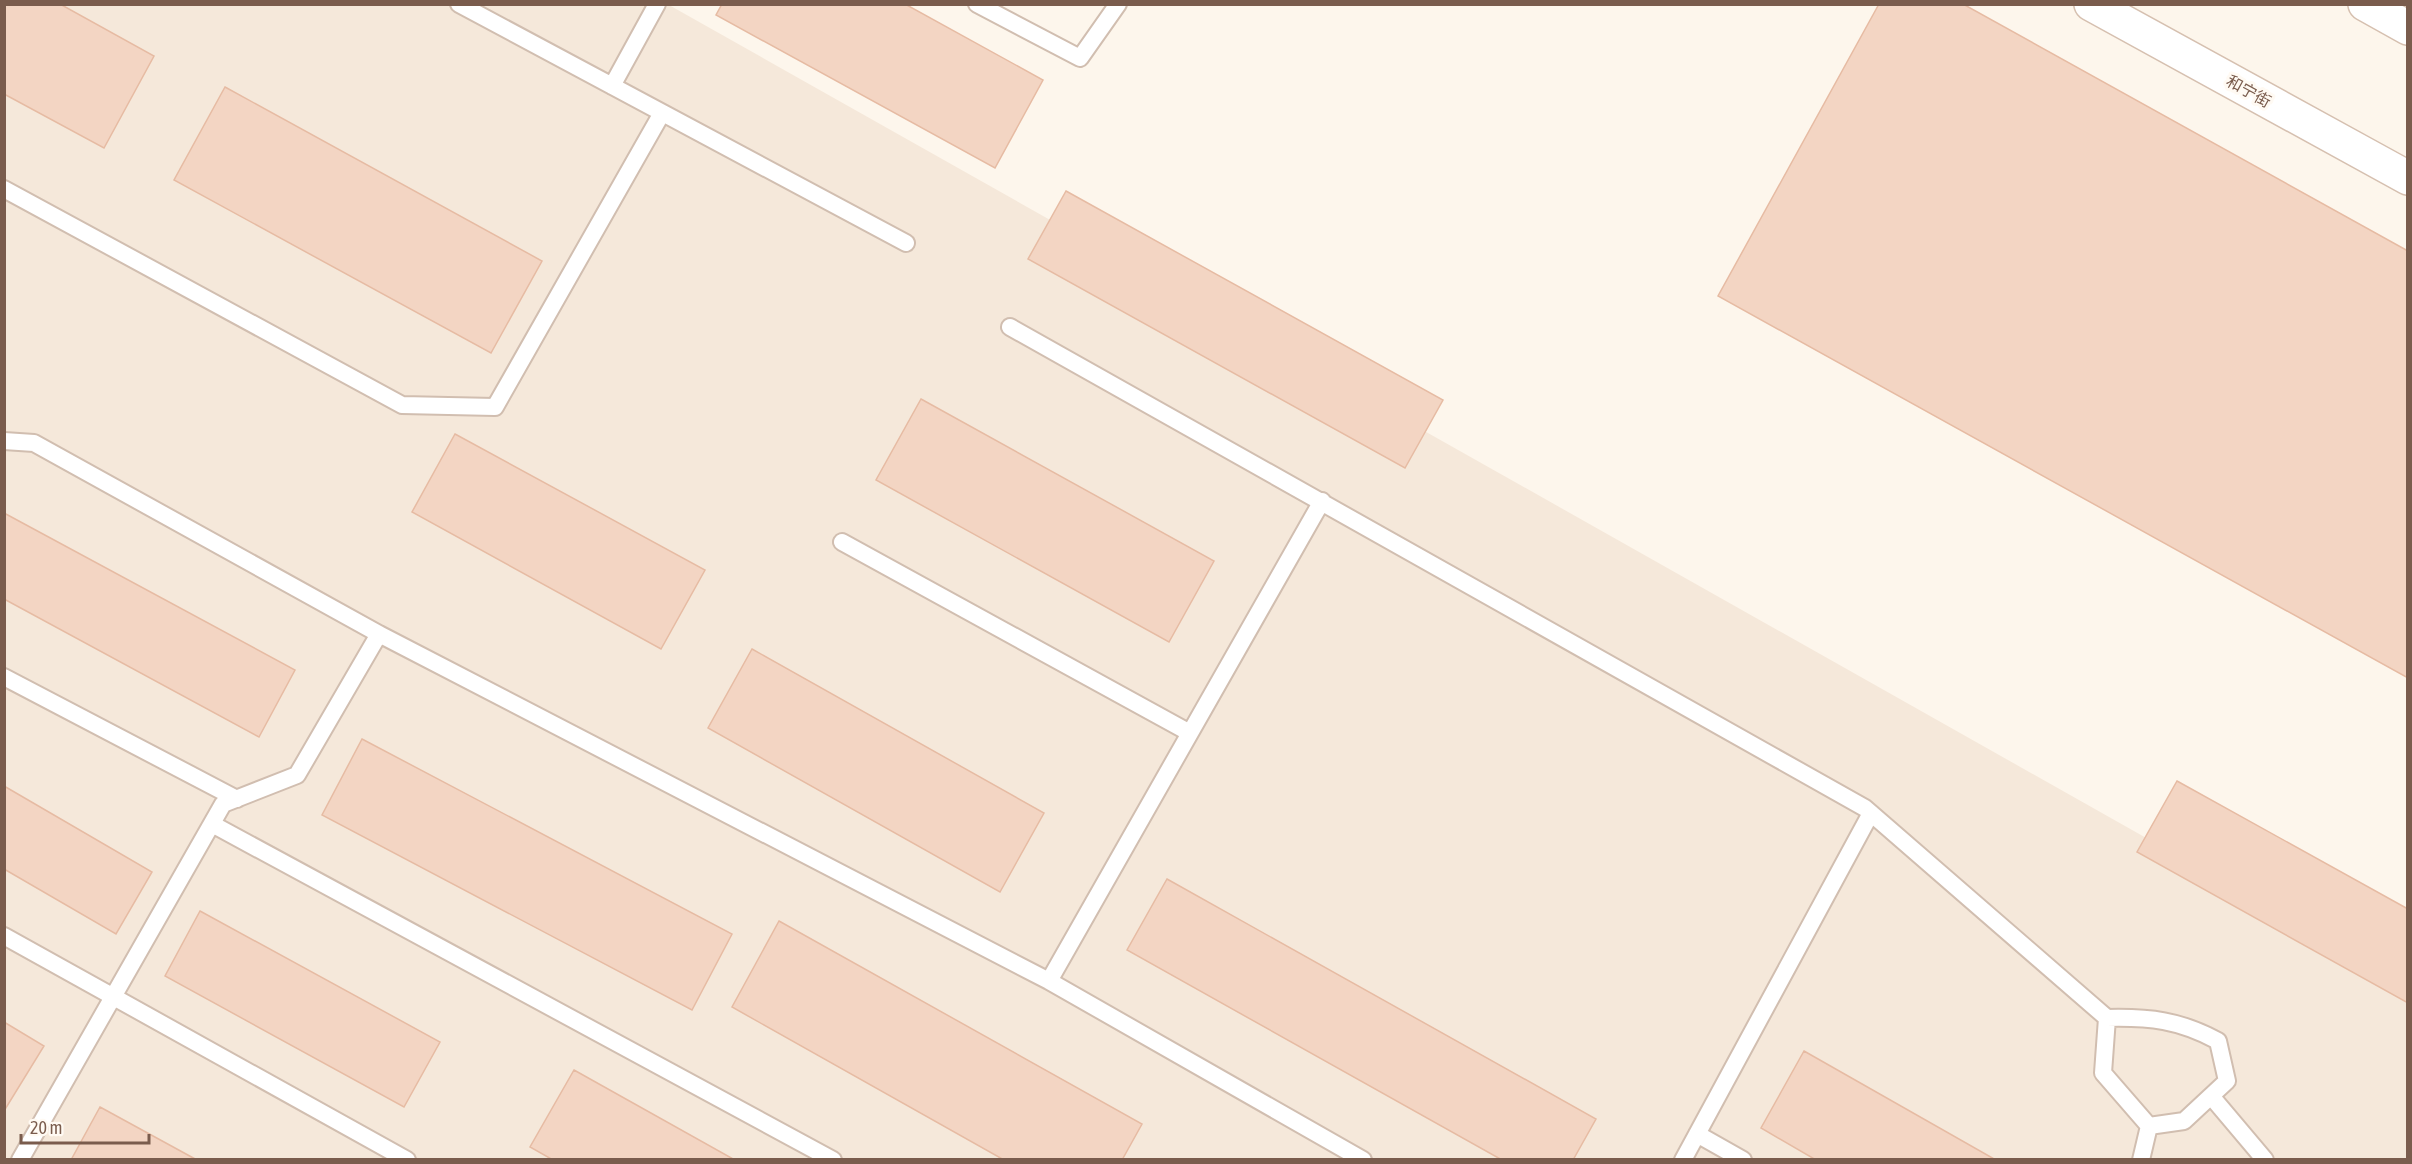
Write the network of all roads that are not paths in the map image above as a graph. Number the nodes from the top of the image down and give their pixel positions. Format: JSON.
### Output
{"nodes":[{"id":1,"x":459,"y":4,"type":"edge"},
{"id":2,"x":657,"y":4,"type":"edge"},
{"id":3,"x":977,"y":4,"type":"edge"},
{"id":4,"x":1118,"y":4,"type":"edge"},
{"id":5,"x":2091,"y":4,"type":"edge"},
{"id":6,"x":2366,"y":4,"type":"edge"},
{"id":7,"x":2408,"y":28,"type":"edge"},
{"id":8,"x":612,"y":86,"type":"junction"},
{"id":9,"x":662,"y":113,"type":"junction"},
{"id":10,"x":2408,"y":178,"type":"edge"},
{"id":11,"x":4,"y":189,"type":"edge"},
{"id":12,"x":906,"y":243,"type":"dead end"},
{"id":13,"x":1010,"y":327,"type":"dead end"},
{"id":14,"x":4,"y":441,"type":"edge"},
{"id":15,"x":1322,"y":501,"type":"junction"},
{"id":16,"x":842,"y":542,"type":"dead end"},
{"id":17,"x":379,"y":634,"type":"junction"},
{"id":18,"x":4,"y":677,"type":"edge"},
{"id":19,"x":1190,"y":733,"type":"junction"},
{"id":20,"x":237,"y":799,"type":"junction"},
{"id":21,"x":1870,"y":813,"type":"junction"},
{"id":22,"x":212,"y":824,"type":"junction"},
{"id":23,"x":4,"y":936,"type":"edge"},
{"id":24,"x":1049,"y":981,"type":"junction"},
{"id":25,"x":114,"y":995,"type":"junction"},
{"id":26,"x":2107,"y":1018,"type":"junction"},
{"id":27,"x":2211,"y":1096,"type":"junction"},
{"id":28,"x":2150,"y":1126,"type":"junction"},
{"id":29,"x":1697,"y":1134,"type":"junction"},
{"id":30,"x":20,"y":1160,"type":"edge"},
{"id":31,"x":407,"y":1160,"type":"edge"},
{"id":32,"x":833,"y":1160,"type":"edge"},
{"id":33,"x":1364,"y":1160,"type":"edge"},
{"id":34,"x":1683,"y":1160,"type":"edge"},
{"id":35,"x":1743,"y":1160,"type":"edge"},
{"id":36,"x":2141,"y":1160,"type":"edge"},
{"id":37,"x":2265,"y":1160,"type":"edge"}],
"edges":[{"from":1,"to":8,"type":"lane"},
{"from":2,"to":8,"type":"lane"},
{"from":3,"to":4,"type":"lane"},
{"from":5,"to":10,"type":"main road","name":"和宁街"},
{"from":6,"to":7,"type":"main road"},
{"from":8,"to":9,"type":"lane"},
{"from":9,"to":11,"type":"lane"},
{"from":9,"to":12,"type":"lane"},
{"from":13,"to":15,"type":"lane"},
{"from":14,"to":17,"type":"lane"},
{"from":15,"to":19,"type":"lane"},
{"from":15,"to":21,"type":"lane"},
{"from":16,"to":19,"type":"lane"},
{"from":17,"to":20,"type":"lane"},
{"from":17,"to":24,"type":"lane"},
{"from":18,"to":20,"type":"lane"},
{"from":19,"to":24,"type":"lane"},
{"from":20,"to":22,"type":"lane"},
{"from":21,"to":26,"type":"lane"},
{"from":21,"to":29,"type":"lane"},
{"from":22,"to":25,"type":"lane"},
{"from":22,"to":32,"type":"lane"},
{"from":23,"to":25,"type":"lane"},
{"from":24,"to":33,"type":"lane"},
{"from":25,"to":30,"type":"lane"},
{"from":25,"to":31,"type":"lane"},
{"from":26,"to":27,"type":"lane"},
{"from":26,"to":28,"type":"lane"},
{"from":27,"to":28,"type":"lane"},
{"from":27,"to":37,"type":"lane"},
{"from":28,"to":36,"type":"lane"},
{"from":29,"to":34,"type":"lane"},
{"from":29,"to":35,"type":"lane"}]}
